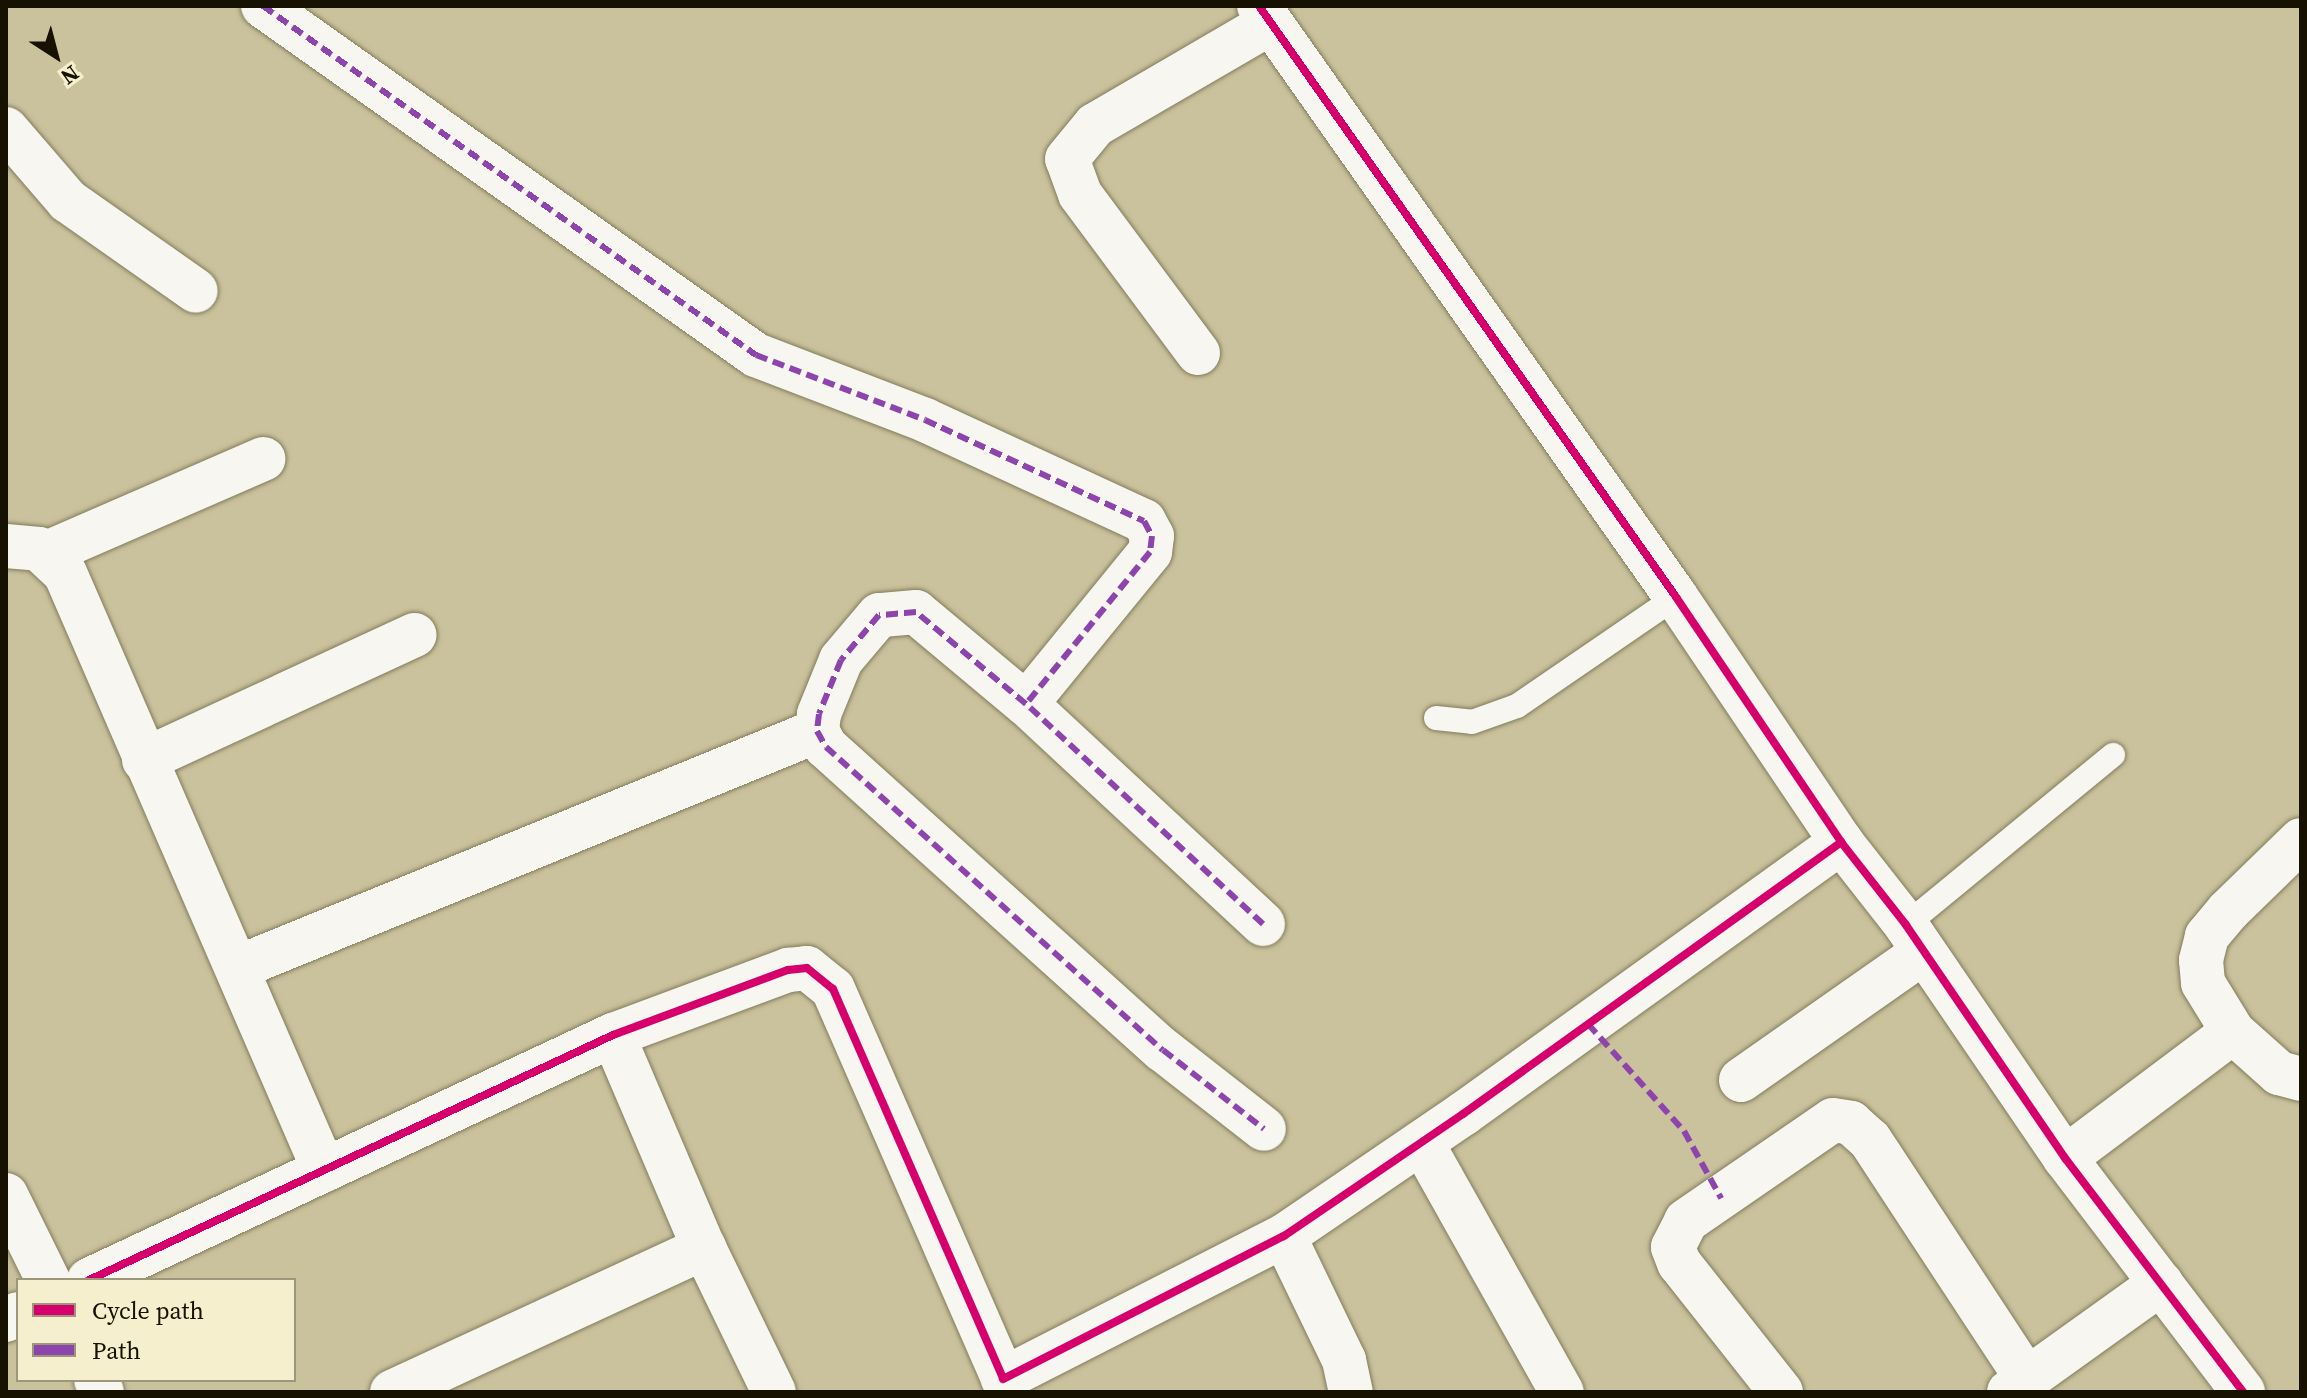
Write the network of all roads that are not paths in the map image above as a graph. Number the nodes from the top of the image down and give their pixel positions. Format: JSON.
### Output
{"nodes":[{"id":1,"x":263,"y":6,"type":"edge"},
{"id":2,"x":1264,"y":14,"type":"edge"},
{"id":3,"x":6,"y":129,"type":"edge"},
{"id":4,"x":196,"y":291,"type":"dead end"},
{"id":5,"x":1198,"y":353,"type":"dead end"},
{"id":6,"x":263,"y":459,"type":"dead end"},
{"id":7,"x":27,"y":550,"type":"edge"},
{"id":8,"x":1676,"y":597,"type":"junction"},
{"id":9,"x":415,"y":635,"type":"dead end"},
{"id":10,"x":1026,"y":704,"type":"junction"},
{"id":11,"x":1436,"y":718,"type":"dead end"},
{"id":12,"x":817,"y":731,"type":"junction"},
{"id":13,"x":2113,"y":755,"type":"dead end"},
{"id":14,"x":144,"y":760,"type":"junction"},
{"id":15,"x":2301,"y":840,"type":"edge"},
{"id":16,"x":1841,"y":842,"type":"junction"},
{"id":17,"x":1263,"y":924,"type":"dead end"},
{"id":18,"x":1915,"y":938,"type":"junction"},
{"id":19,"x":239,"y":967,"type":"junction"},
{"id":20,"x":2233,"y":1032,"type":"junction"},
{"id":21,"x":613,"y":1035,"type":"junction"},
{"id":22,"x":2301,"y":1079,"type":"edge"},
{"id":23,"x":1741,"y":1080,"type":"dead end"},
{"id":24,"x":1264,"y":1129,"type":"dead end"},
{"id":25,"x":1422,"y":1143,"type":"junction"},
{"id":26,"x":2065,"y":1158,"type":"junction"},
{"id":27,"x":324,"y":1170,"type":"junction"},
{"id":28,"x":6,"y":1195,"type":"edge"},
{"id":29,"x":1284,"y":1236,"type":"junction"},
{"id":30,"x":704,"y":1248,"type":"junction"},
{"id":31,"x":47,"y":1278,"type":"edge"},
{"id":32,"x":93,"y":1278,"type":"edge"},
{"id":33,"x":2161,"y":1283,"type":"junction"},
{"id":34,"x":2018,"y":1385,"type":"edge"},
{"id":35,"x":1006,"y":1386,"type":"edge"},
{"id":36,"x":392,"y":1392,"type":"edge"},
{"id":37,"x":774,"y":1392,"type":"edge"},
{"id":38,"x":1351,"y":1392,"type":"edge"},
{"id":39,"x":1562,"y":1392,"type":"edge"},
{"id":40,"x":1781,"y":1392,"type":"edge"},
{"id":41,"x":2243,"y":1392,"type":"edge"}],
"edges":[{"from":1,"to":10,"type":"street"},
{"from":2,"to":5,"type":"street"},
{"from":2,"to":8,"type":"street"},
{"from":3,"to":4,"type":"street"},
{"from":6,"to":7,"type":"street"},
{"from":7,"to":14,"type":"street"},
{"from":8,"to":11,"type":"lane"},
{"from":8,"to":16,"type":"street"},
{"from":9,"to":14,"type":"street"},
{"from":10,"to":12,"type":"street"},
{"from":10,"to":17,"type":"street"},
{"from":12,"to":19,"type":"street"},
{"from":12,"to":24,"type":"street"},
{"from":13,"to":18,"type":"lane"},
{"from":14,"to":19,"type":"street"},
{"from":15,"to":20,"type":"street"},
{"from":16,"to":18,"type":"street"},
{"from":16,"to":25,"type":"street"},
{"from":18,"to":23,"type":"street"},
{"from":18,"to":26,"type":"street"},
{"from":19,"to":27,"type":"street"},
{"from":20,"to":22,"type":"street"},
{"from":20,"to":26,"type":"street"},
{"from":21,"to":27,"type":"street"},
{"from":21,"to":30,"type":"street"},
{"from":21,"to":35,"type":"street"},
{"from":25,"to":29,"type":"street"},
{"from":25,"to":39,"type":"street"},
{"from":26,"to":33,"type":"street"},
{"from":27,"to":32,"type":"street"},
{"from":28,"to":31,"type":"street"},
{"from":29,"to":35,"type":"street"},
{"from":29,"to":38,"type":"street"},
{"from":30,"to":36,"type":"street"},
{"from":30,"to":37,"type":"street"},
{"from":33,"to":34,"type":"street"},
{"from":33,"to":41,"type":"street"},
{"from":34,"to":40,"type":"street"}]}
